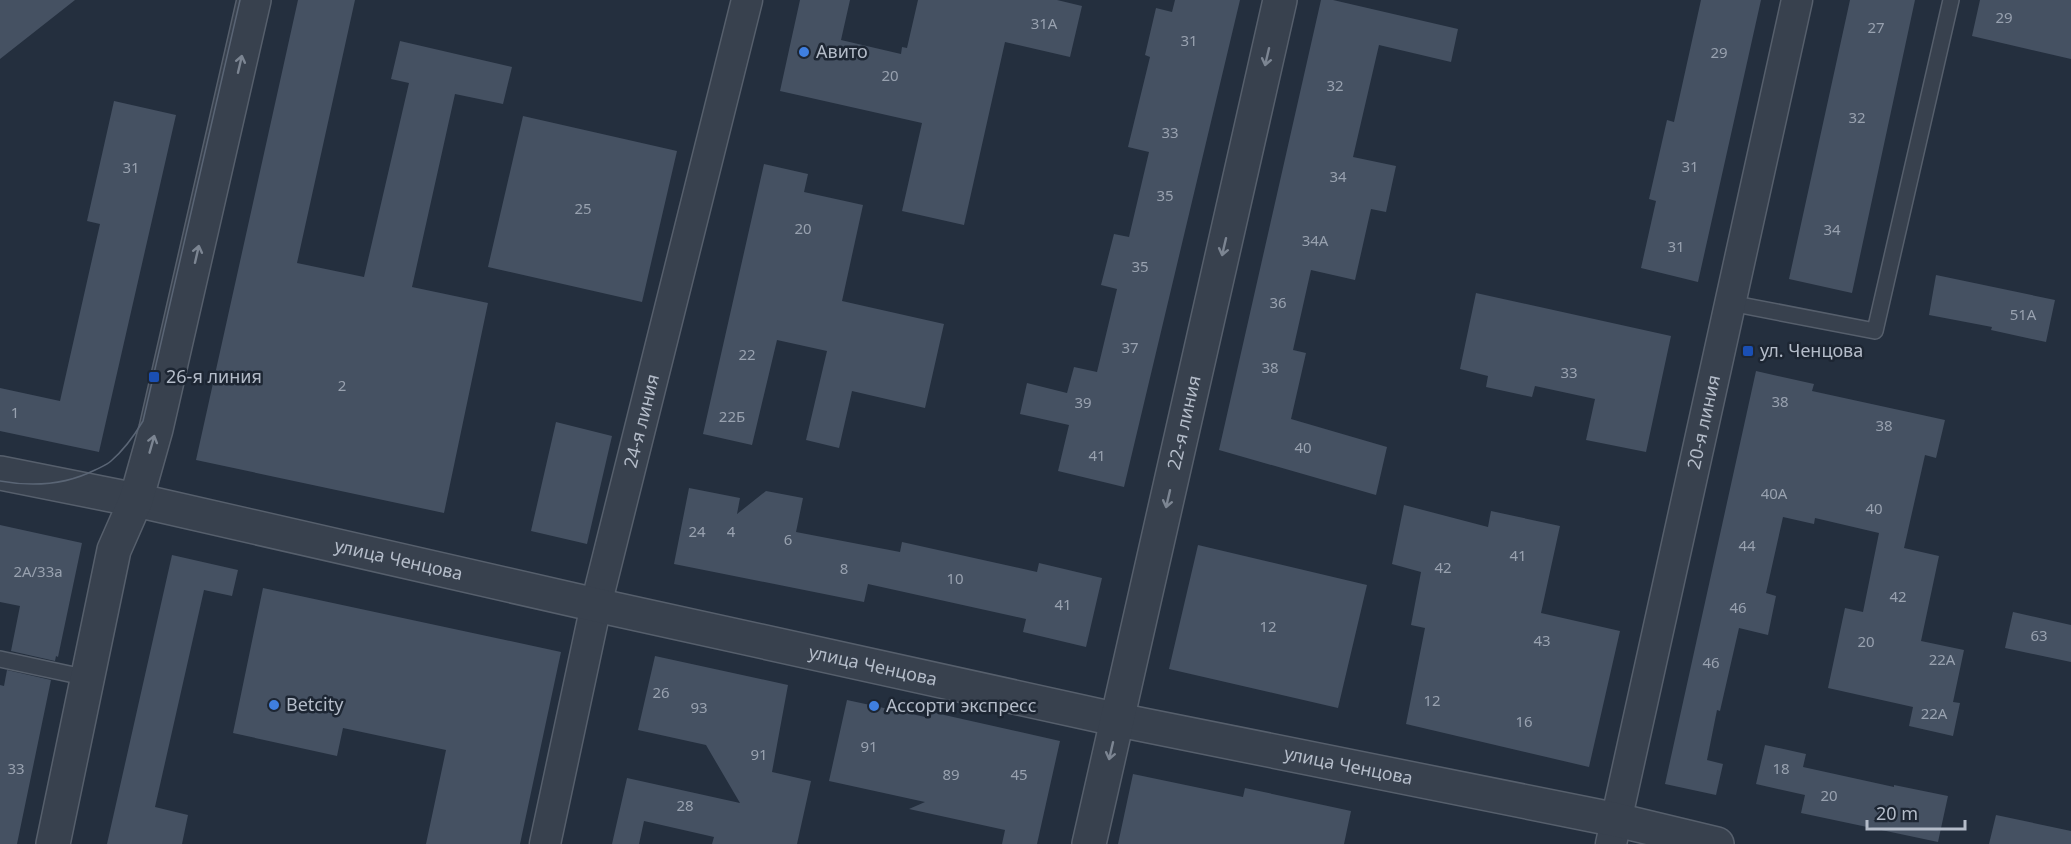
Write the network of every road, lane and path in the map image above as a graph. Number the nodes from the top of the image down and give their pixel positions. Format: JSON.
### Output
{"nodes":[{"id":1,"x":254,"y":0,"type":"edge"},
{"id":2,"x":747,"y":0,"type":"edge"},
{"id":3,"x":1280,"y":0,"type":"edge"},
{"id":4,"x":1797,"y":0,"type":"edge"},
{"id":5,"x":1952,"y":0,"type":"edge"},
{"id":6,"x":1730,"y":303,"type":"junction"},
{"id":7,"x":0,"y":473,"type":"edge"},
{"id":8,"x":136,"y":500,"type":"junction"},
{"id":9,"x":596,"y":605,"type":"junction"},
{"id":10,"x":0,"y":659,"type":"edge"},
{"id":11,"x":88,"y":678,"type":"junction"},
{"id":12,"x":1119,"y":720,"type":"junction"},
{"id":13,"x":1614,"y":832,"type":"edge"},
{"id":14,"x":53,"y":844,"type":"edge"},
{"id":15,"x":545,"y":844,"type":"edge"},
{"id":16,"x":1089,"y":844,"type":"edge"},
{"id":17,"x":1717,"y":844,"type":"edge"}],
"edges":[{"from":8,"to":1,"type":"street","one_way":true},
{"from":2,"to":9,"type":"street","name":"24-я линия"},
{"from":3,"to":12,"type":"street","name":"22-я линия","one_way":true},
{"from":4,"to":6,"type":"street","name":"20-я линия"},
{"from":5,"to":6,"type":"lane"},
{"from":6,"to":13,"type":"street","name":"20-я линия"},
{"from":7,"to":8,"type":"street","name":"улица Ченцова"},
{"from":8,"to":9,"type":"street","name":"улица Ченцова"},
{"from":8,"to":11,"type":"street"},
{"from":9,"to":12,"type":"street","name":"улица Ченцова"},
{"from":9,"to":15,"type":"street","name":"24-я линия"},
{"from":10,"to":11,"type":"lane"},
{"from":11,"to":14,"type":"street"},
{"from":12,"to":13,"type":"street","name":"улица Ченцова"},
{"from":12,"to":16,"type":"street","name":"22-я линия","one_way":true},
{"from":13,"to":17,"type":"street","name":"улица Ченцова"}]}
